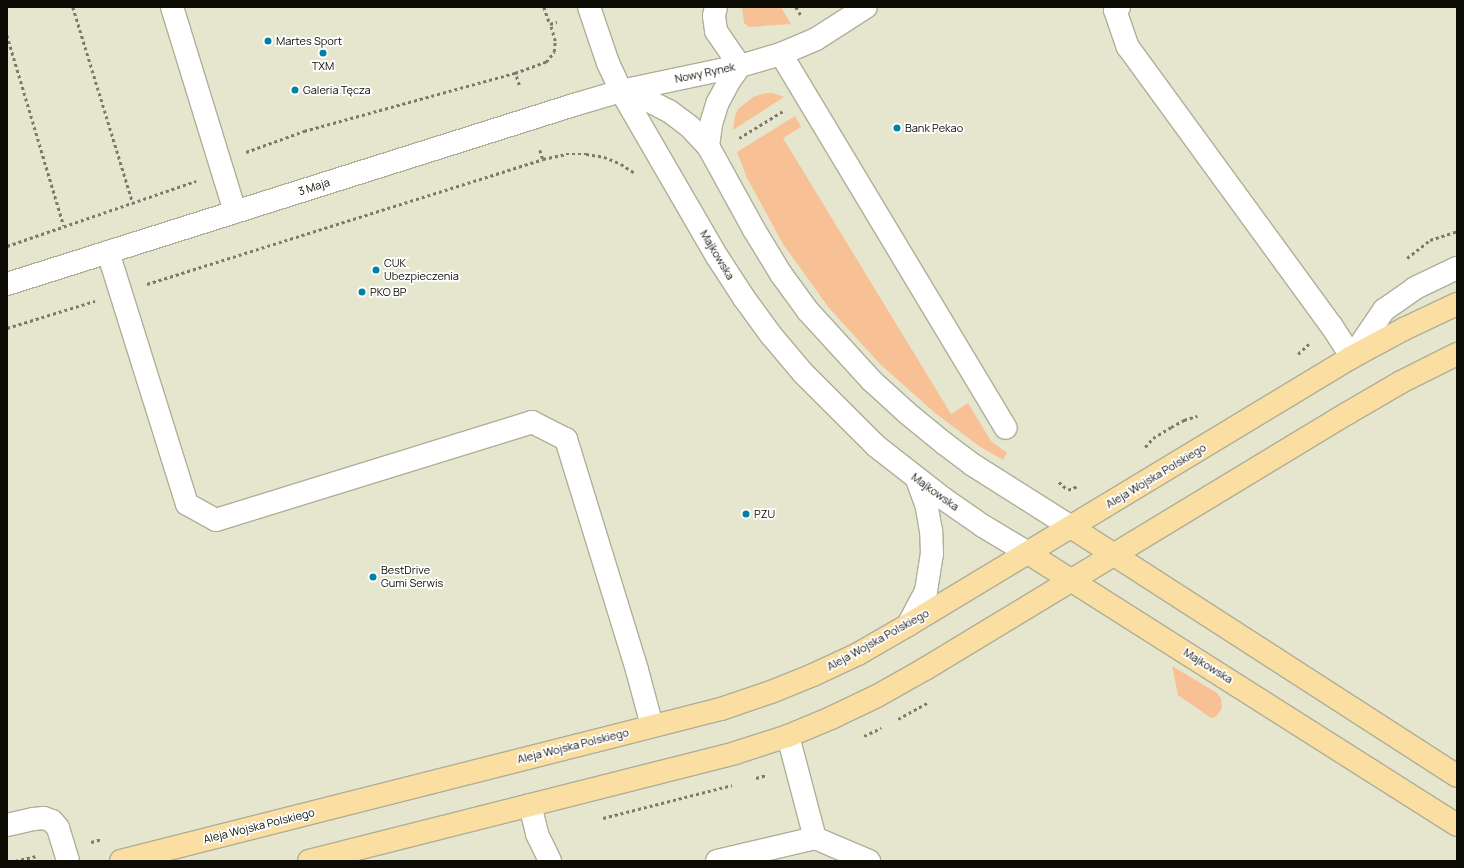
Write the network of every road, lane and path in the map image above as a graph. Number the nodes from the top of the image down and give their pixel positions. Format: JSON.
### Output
{"nodes":[{"id":1,"x":73,"y":7,"type":"edge"},
{"id":2,"x":172,"y":7,"type":"edge"},
{"id":3,"x":544,"y":7,"type":"edge"},
{"id":4,"x":589,"y":7,"type":"edge"},
{"id":5,"x":716,"y":7,"type":"edge"},
{"id":6,"x":796,"y":7,"type":"edge"},
{"id":7,"x":866,"y":7,"type":"edge"},
{"id":8,"x":1119,"y":7,"type":"edge"},
{"id":9,"x":802,"y":17,"type":"dead end"},
{"id":10,"x":558,"y":22,"type":"dead end"},
{"id":11,"x":550,"y":24,"type":"junction"},
{"id":12,"x":7,"y":35,"type":"edge"},
{"id":13,"x":781,"y":54,"type":"junction"},
{"id":14,"x":740,"y":66,"type":"junction"},
{"id":15,"x":515,"y":73,"type":"junction"},
{"id":16,"x":519,"y":85,"type":"dead end"},
{"id":17,"x":621,"y":91,"type":"junction"},
{"id":18,"x":790,"y":107,"type":"dead end"},
{"id":19,"x":735,"y":140,"type":"dead end"},
{"id":20,"x":708,"y":146,"type":"junction"},
{"id":21,"x":540,"y":150,"type":"dead end"},
{"id":22,"x":543,"y":159,"type":"junction"},
{"id":23,"x":220,"y":162,"type":"junction"},
{"id":24,"x":640,"y":177,"type":"dead end"},
{"id":25,"x":133,"y":202,"type":"junction"},
{"id":26,"x":235,"y":212,"type":"junction"},
{"id":27,"x":64,"y":226,"type":"junction"},
{"id":28,"x":1457,"y":231,"type":"edge"},
{"id":29,"x":7,"y":246,"type":"edge"},
{"id":30,"x":108,"y":252,"type":"junction"},
{"id":31,"x":1407,"y":259,"type":"dead end"},
{"id":32,"x":1457,"y":268,"type":"edge"},
{"id":33,"x":7,"y":284,"type":"edge"},
{"id":34,"x":120,"y":293,"type":"junction"},
{"id":35,"x":1457,"y":304,"type":"edge"},
{"id":36,"x":1331,"y":325,"type":"junction"},
{"id":37,"x":7,"y":328,"type":"edge"},
{"id":38,"x":1457,"y":354,"type":"edge"},
{"id":39,"x":1297,"y":355,"type":"dead end"},
{"id":40,"x":1352,"y":357,"type":"junction"},
{"id":41,"x":1447,"y":366,"type":"edge"},
{"id":42,"x":1204,"y":413,"type":"dead end"},
{"id":43,"x":1006,"y":428,"type":"dead end"},
{"id":44,"x":1142,"y":449,"type":"dead end"},
{"id":45,"x":917,"y":480,"type":"junction"},
{"id":46,"x":1060,"y":482,"type":"dead end"},
{"id":47,"x":1081,"y":485,"type":"dead end"},
{"id":48,"x":1070,"y":527,"type":"junction"},
{"id":49,"x":1028,"y":553,"type":"junction"},
{"id":50,"x":1114,"y":555,"type":"junction"},
{"id":51,"x":1071,"y":580,"type":"junction"},
{"id":52,"x":908,"y":625,"type":"junction"},
{"id":53,"x":652,"y":726,"type":"junction"},
{"id":54,"x":788,"y":736,"type":"junction"},
{"id":55,"x":1457,"y":776,"type":"edge"},
{"id":56,"x":530,"y":805,"type":"junction"},
{"id":57,"x":1457,"y":824,"type":"edge"},
{"id":58,"x":7,"y":826,"type":"edge"},
{"id":59,"x":816,"y":838,"type":"junction"},
{"id":60,"x":68,"y":861,"type":"edge"},
{"id":61,"x":121,"y":861,"type":"edge"},
{"id":62,"x":309,"y":861,"type":"edge"},
{"id":63,"x":550,"y":861,"type":"edge"},
{"id":64,"x":717,"y":861,"type":"edge"},
{"id":65,"x":869,"y":861,"type":"edge"}],
"edges":[{"from":1,"to":25,"type":"path"},
{"from":2,"to":23,"type":"street"},
{"from":3,"to":11,"type":"path"},
{"from":4,"to":17,"type":"street"},
{"from":5,"to":14,"type":"street"},
{"from":6,"to":9,"type":"path"},
{"from":7,"to":13,"type":"street","name":"Nowy Rynek"},
{"from":8,"to":36,"type":"street"},
{"from":10,"to":11,"type":"path"},
{"from":11,"to":15,"type":"path"},
{"from":12,"to":27,"type":"path"},
{"from":13,"to":14,"type":"street","name":"Nowy Rynek"},
{"from":13,"to":43,"type":"street"},
{"from":14,"to":17,"type":"street","name":"Nowy Rynek"},
{"from":14,"to":20,"type":"street"},
{"from":15,"to":16,"type":"path"},
{"from":15,"to":23,"type":"path"},
{"from":17,"to":20,"type":"street"},
{"from":17,"to":26,"type":"street","name":"3 Maja"},
{"from":17,"to":45,"type":"street","name":"Majkowska"},
{"from":18,"to":19,"type":"path"},
{"from":20,"to":48,"type":"street"},
{"from":21,"to":22,"type":"path"},
{"from":22,"to":24,"type":"path"},
{"from":22,"to":34,"type":"path"},
{"from":23,"to":25,"type":"path"},
{"from":23,"to":26,"type":"street"},
{"from":25,"to":27,"type":"path"},
{"from":26,"to":30,"type":"street","name":"3 Maja"},
{"from":27,"to":29,"type":"path"},
{"from":28,"to":31,"type":"path"},
{"from":30,"to":33,"type":"street","name":"3 Maja"},
{"from":30,"to":34,"type":"street"},
{"from":32,"to":40,"type":"street"},
{"from":34,"to":37,"type":"path"},
{"from":34,"to":53,"type":"street"},
{"from":35,"to":40,"type":"main road","name":"Aleja Wojska Polskiego"},
{"from":36,"to":39,"type":"path"},
{"from":36,"to":40,"type":"street"},
{"from":38,"to":41,"type":"main road"},
{"from":40,"to":48,"type":"main road","name":"Aleja Wojska Polskiego"},
{"from":41,"to":50,"type":"main road"},
{"from":42,"to":44,"type":"path"},
{"from":45,"to":49,"type":"street","name":"Majkowska"},
{"from":45,"to":52,"type":"street"},
{"from":46,"to":47,"type":"path"},
{"from":48,"to":49,"type":"main road","name":"Aleja Wojska Polskiego"},
{"from":48,"to":50,"type":"main road"},
{"from":49,"to":51,"type":"main road","name":"Majkowska"},
{"from":49,"to":52,"type":"main road","name":"Aleja Wojska Polskiego"},
{"from":50,"to":51,"type":"main road"},
{"from":50,"to":55,"type":"main road"},
{"from":51,"to":54,"type":"main road"},
{"from":51,"to":57,"type":"main road","name":"Majkowska"},
{"from":52,"to":53,"type":"main road","name":"Aleja Wojska Polskiego"},
{"from":53,"to":61,"type":"main road","name":"Aleja Wojska Polskiego"},
{"from":54,"to":56,"type":"main road"},
{"from":54,"to":59,"type":"street"},
{"from":56,"to":62,"type":"main road"},
{"from":56,"to":63,"type":"street"},
{"from":58,"to":60,"type":"street"},
{"from":59,"to":64,"type":"street"},
{"from":59,"to":65,"type":"street"}]}
